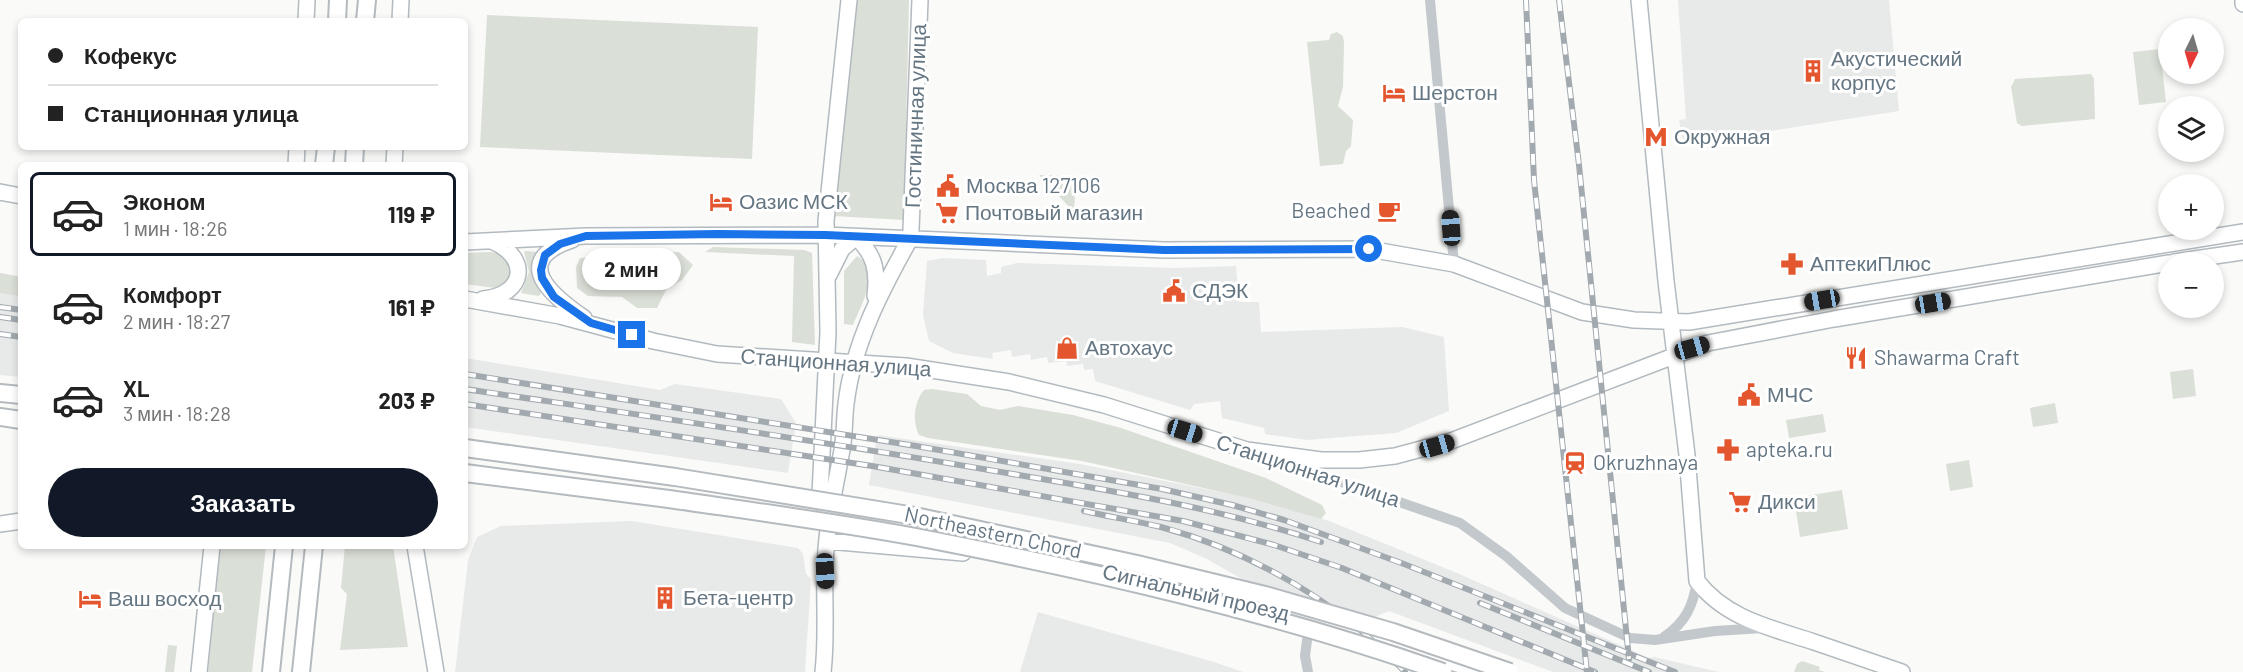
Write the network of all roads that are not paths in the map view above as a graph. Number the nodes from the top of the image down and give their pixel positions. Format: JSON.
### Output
{"nodes":[{"id":1,"x":307,"y":0,"type":"edge"},
{"id":2,"x":338,"y":0,"type":"edge"},
{"id":3,"x":367,"y":0,"type":"edge"},
{"id":4,"x":401,"y":0,"type":"edge"},
{"id":5,"x":849,"y":0,"type":"edge"},
{"id":6,"x":920,"y":0,"type":"edge"},
{"id":7,"x":1430,"y":0,"type":"edge"},
{"id":8,"x":1639,"y":0,"type":"edge"},
{"id":9,"x":306,"y":18,"type":"edge"},
{"id":10,"x":337,"y":18,"type":"edge"},
{"id":11,"x":365,"y":18,"type":"edge"},
{"id":12,"x":400,"y":18,"type":"edge"},
{"id":13,"x":0,"y":192,"type":"edge"},
{"id":14,"x":18,"y":195,"type":"edge"},
{"id":15,"x":2243,"y":232,"type":"edge"},
{"id":16,"x":825,"y":235,"type":"junction"},
{"id":17,"x":586,"y":236,"type":"junction"},
{"id":18,"x":856,"y":237,"type":"junction"},
{"id":19,"x":910,"y":239,"type":"junction"},
{"id":20,"x":491,"y":240,"type":"junction"},
{"id":21,"x":468,"y":242,"type":"edge"},
{"id":22,"x":2243,"y":252,"type":"edge"},
{"id":23,"x":2224,"y":255,"type":"edge"},
{"id":24,"x":1454,"y":264,"type":"junction"},
{"id":25,"x":2158,"y":265,"type":"edge"},
{"id":26,"x":827,"y":279,"type":"junction"},
{"id":27,"x":468,"y":300,"type":"edge"},
{"id":28,"x":468,"y":300,"type":"edge"},
{"id":29,"x":873,"y":307,"type":"junction"},
{"id":30,"x":1672,"y":322,"type":"junction"},
{"id":31,"x":591,"y":323,"type":"junction"},
{"id":32,"x":1675,"y":354,"type":"junction"},
{"id":33,"x":826,"y":362,"type":"junction"},
{"id":34,"x":856,"y":364,"type":"junction"},
{"id":35,"x":0,"y":393,"type":"edge"},
{"id":36,"x":18,"y":395,"type":"edge"},
{"id":37,"x":0,"y":417,"type":"edge"},
{"id":38,"x":18,"y":420,"type":"edge"},
{"id":39,"x":468,"y":448,"type":"edge"},
{"id":40,"x":1247,"y":450,"type":"junction"},
{"id":41,"x":468,"y":473,"type":"edge"},
{"id":42,"x":18,"y":521,"type":"edge"},
{"id":43,"x":0,"y":524,"type":"edge"},
{"id":44,"x":828,"y":541,"type":"junction"},
{"id":45,"x":212,"y":549,"type":"edge"},
{"id":46,"x":284,"y":549,"type":"edge"},
{"id":47,"x":314,"y":549,"type":"edge"},
{"id":48,"x":416,"y":549,"type":"edge"},
{"id":49,"x":1697,"y":581,"type":"junction"},
{"id":50,"x":1310,"y":620,"type":"junction"},
{"id":51,"x":1769,"y":628,"type":"junction"},
{"id":52,"x":1662,"y":639,"type":"junction"},
{"id":53,"x":199,"y":672,"type":"edge"},
{"id":54,"x":271,"y":672,"type":"edge"},
{"id":55,"x":301,"y":672,"type":"edge"},
{"id":56,"x":436,"y":672,"type":"edge"},
{"id":57,"x":823,"y":672,"type":"edge"},
{"id":58,"x":1308,"y":672,"type":"edge"},
{"id":59,"x":1443,"y":672,"type":"edge"},
{"id":60,"x":1484,"y":672,"type":"edge"},
{"id":61,"x":1510,"y":672,"type":"edge"},
{"id":62,"x":1902,"y":672,"type":"edge"}],
"edges":[{"from":1,"to":9,"type":"main road"},
{"from":2,"to":10,"type":"main road"},
{"from":3,"to":11,"type":"main road"},
{"from":4,"to":12,"type":"main road"},
{"from":5,"to":16,"type":"main road","name":"Гостиничная улица"},
{"from":6,"to":19,"type":"main road","name":"Гостиничная улица"},
{"from":7,"to":24,"type":"street"},
{"from":8,"to":30,"type":"main road"},
{"from":13,"to":14,"type":"main road"},
{"from":15,"to":30,"type":"main road"},
{"from":16,"to":17,"type":"main road"},
{"from":16,"to":18,"type":"main road"},
{"from":16,"to":26,"type":"main road","name":"Гостиничная улица"},
{"from":17,"to":20,"type":"main road"},
{"from":17,"to":31,"type":"main road"},
{"from":18,"to":19,"type":"main road"},
{"from":18,"to":26,"type":"main road"},
{"from":18,"to":29,"type":"main road"},
{"from":19,"to":24,"type":"main road"},
{"from":19,"to":29,"type":"main road","name":"Гостиничная улица"},
{"from":20,"to":21,"type":"main road"},
{"from":20,"to":27,"type":"main road"},
{"from":22,"to":23,"type":"main road"},
{"from":24,"to":30,"type":"main road"},
{"from":25,"to":32,"type":"main road"},
{"from":26,"to":33,"type":"main road","name":"Гостиничная улица"},
{"from":28,"to":31,"type":"main road","name":"Станционная улица"},
{"from":29,"to":34,"type":"main road","name":"Гостиничная улица"},
{"from":30,"to":32,"type":"main road"},
{"from":31,"to":33,"type":"main road","name":"Станционная улица"},
{"from":32,"to":40,"type":"main road"},
{"from":32,"to":49,"type":"main road"},
{"from":33,"to":34,"type":"main road","name":"Станционная улица"},
{"from":33,"to":44,"type":"main road","name":"Гостиничная улица"},
{"from":34,"to":40,"type":"main road","name":"Станционная улица"},
{"from":34,"to":44,"type":"main road","name":"Гостиничная улица"},
{"from":35,"to":36,"type":"main road"},
{"from":37,"to":38,"type":"main road"},
{"from":39,"to":61,"type":"main road","name":"Northeastern Chord","bridge":true},
{"from":40,"to":52,"type":"street","name":"Станционная улица"},
{"from":41,"to":59,"type":"main road","name":"Northeastern Chord","bridge":true},
{"from":42,"to":43,"type":"main road"},
{"from":44,"to":50,"type":"main road","name":"Сигнальный проезд"},
{"from":44,"to":57,"type":"main road","name":"Гостиничная улица"},
{"from":45,"to":53,"type":"main road"},
{"from":46,"to":54,"type":"main road"},
{"from":47,"to":55,"type":"main road"},
{"from":48,"to":56,"type":"main road"},
{"from":49,"to":51,"type":"main road"},
{"from":49,"to":52,"type":"street"},
{"from":50,"to":58,"type":"street"},
{"from":50,"to":60,"type":"main road","name":"Сигнальный проезд"},
{"from":51,"to":52,"type":"street","name":"Станционная улица"},
{"from":51,"to":62,"type":"main road","name":"Станционная улица"}]}
